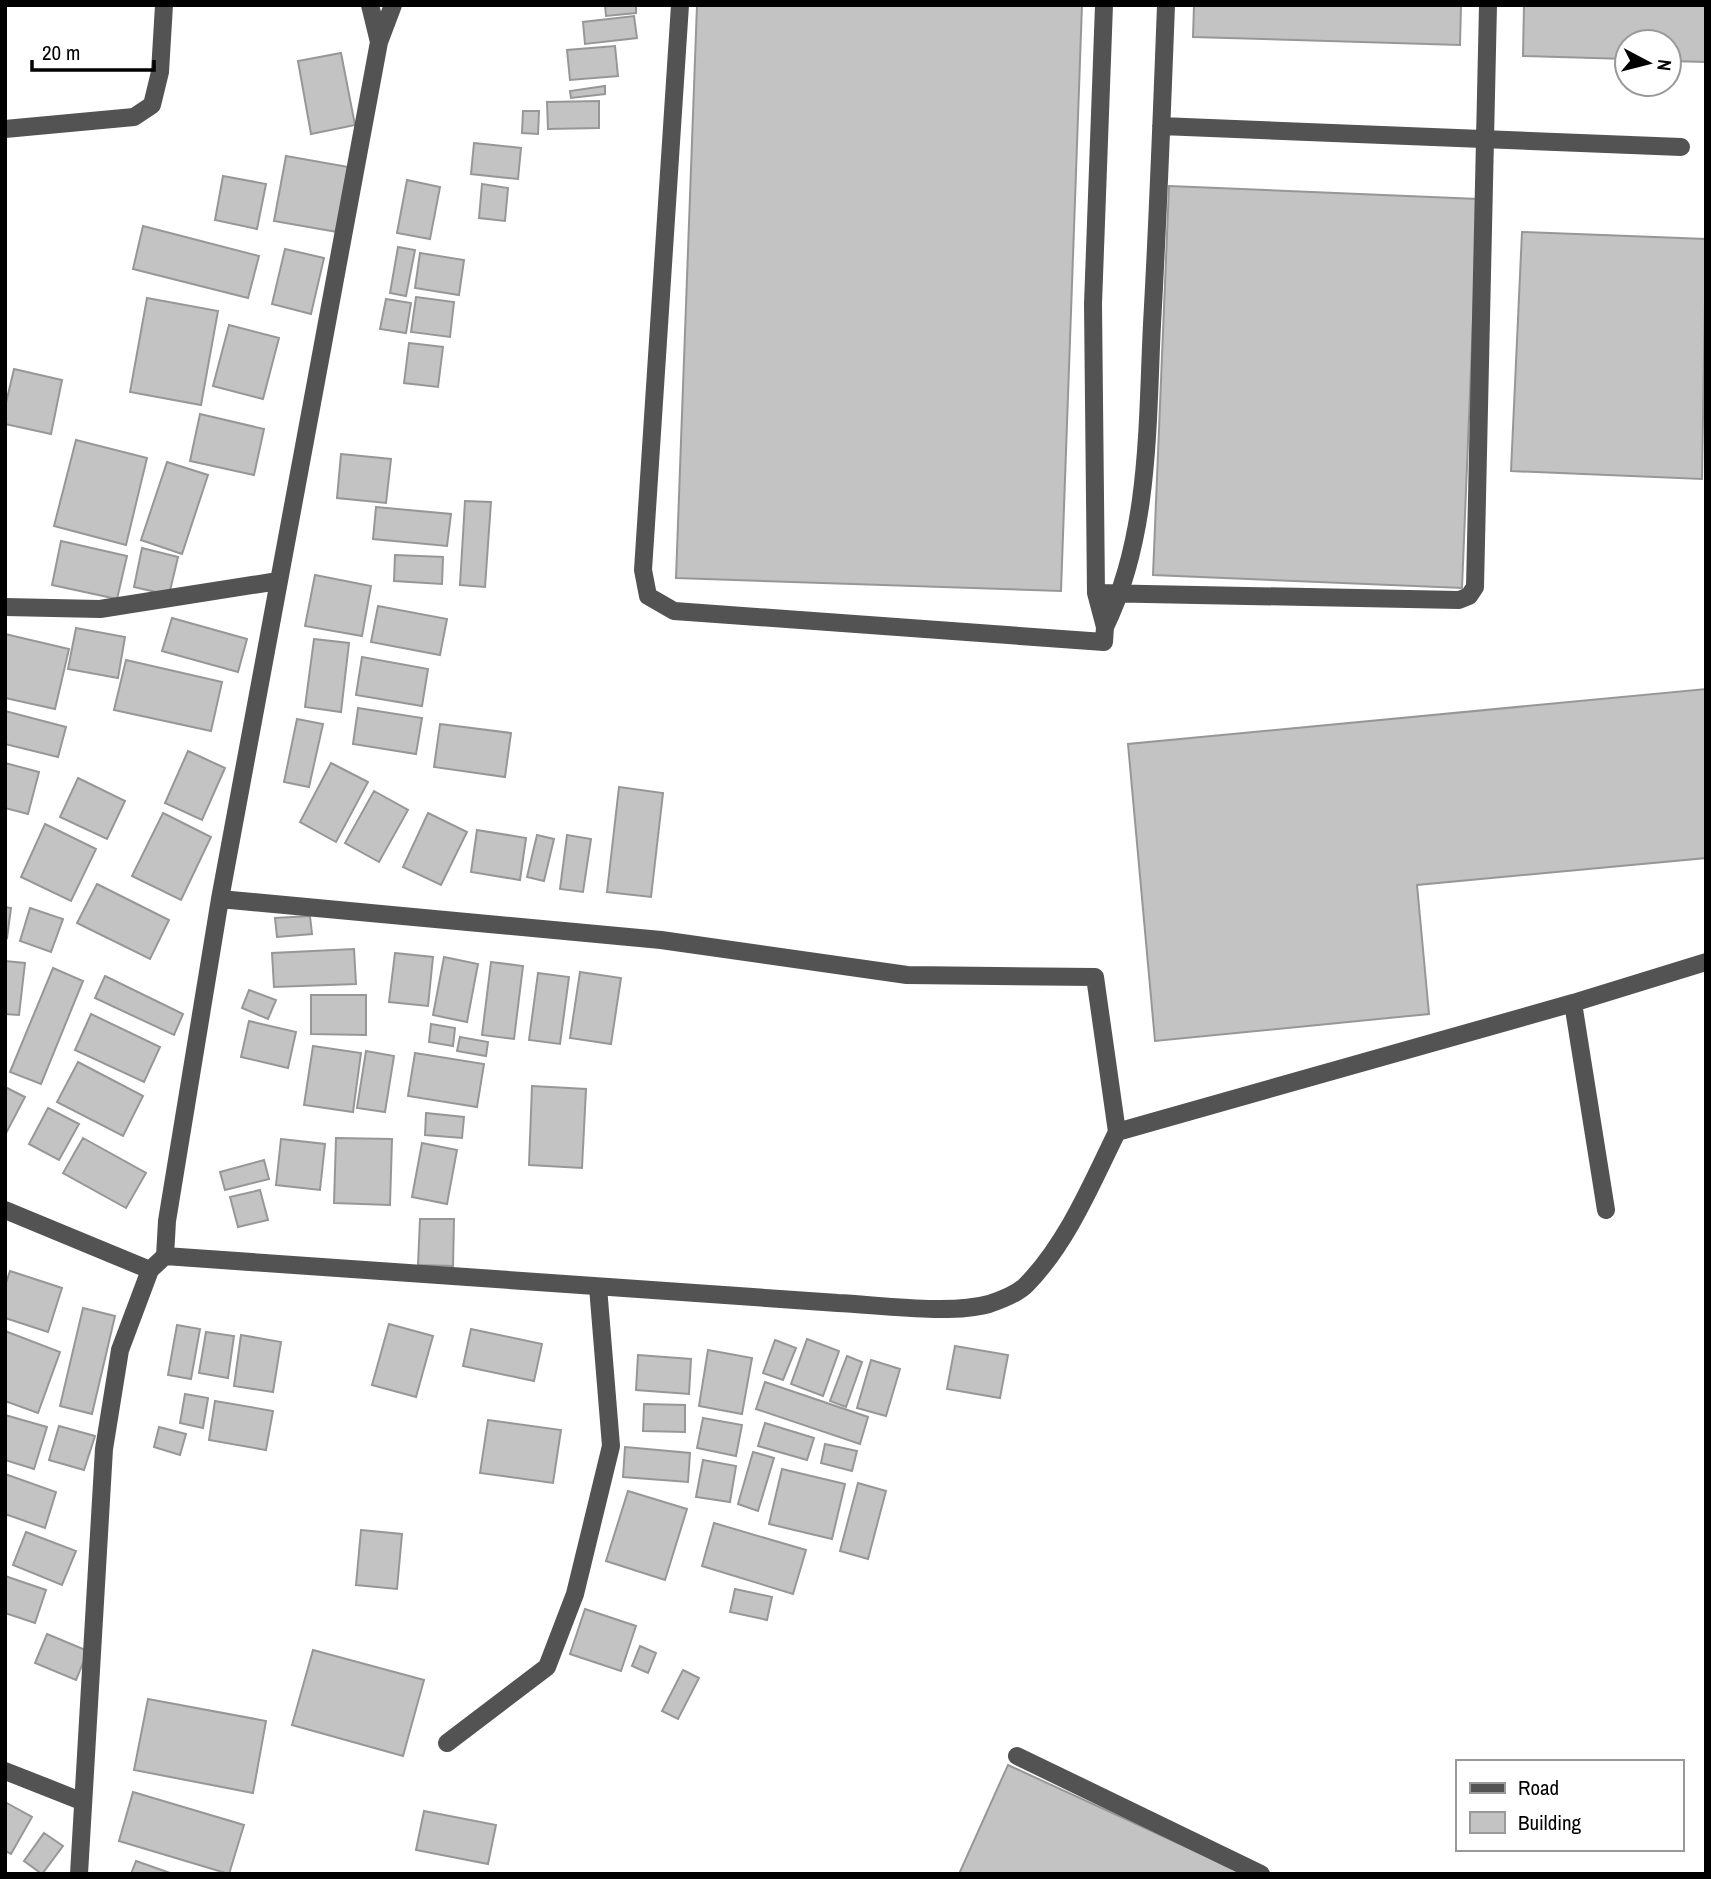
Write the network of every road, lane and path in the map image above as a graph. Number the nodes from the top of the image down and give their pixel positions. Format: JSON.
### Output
{"nodes":[{"id":1,"x":164,"y":5,"type":"edge"},
{"id":2,"x":370,"y":5,"type":"edge"},
{"id":3,"x":393,"y":5,"type":"edge"},
{"id":4,"x":680,"y":5,"type":"edge"},
{"id":5,"x":1104,"y":5,"type":"edge"},
{"id":6,"x":1166,"y":5,"type":"edge"},
{"id":7,"x":1488,"y":5,"type":"edge"},
{"id":8,"x":379,"y":42,"type":"junction"},
{"id":9,"x":1161,"y":126,"type":"junction"},
{"id":10,"x":5,"y":129,"type":"edge"},
{"id":11,"x":1485,"y":138,"type":"junction"},
{"id":12,"x":1681,"y":147,"type":"dead end"},
{"id":13,"x":278,"y":581,"type":"junction"},
{"id":14,"x":1096,"y":593,"type":"junction"},
{"id":15,"x":1120,"y":596,"type":"junction"},
{"id":16,"x":5,"y":607,"type":"edge"},
{"id":17,"x":1105,"y":627,"type":"junction"},
{"id":18,"x":220,"y":899,"type":"junction"},
{"id":19,"x":1706,"y":962,"type":"edge"},
{"id":20,"x":1573,"y":1003,"type":"junction"},
{"id":21,"x":1117,"y":1132,"type":"junction"},
{"id":22,"x":5,"y":1210,"type":"edge"},
{"id":23,"x":1606,"y":1210,"type":"dead end"},
{"id":24,"x":166,"y":1256,"type":"junction"},
{"id":25,"x":150,"y":1270,"type":"junction"},
{"id":26,"x":598,"y":1287,"type":"junction"},
{"id":27,"x":447,"y":1743,"type":"dead end"},
{"id":28,"x":1017,"y":1756,"type":"dead end"},
{"id":29,"x":5,"y":1771,"type":"edge"},
{"id":30,"x":81,"y":1801,"type":"junction"},
{"id":31,"x":79,"y":1874,"type":"edge"},
{"id":32,"x":1261,"y":1874,"type":"edge"}],
"edges":[{"from":1,"to":10,"type":"street"},
{"from":2,"to":8,"type":"street"},
{"from":3,"to":8,"type":"street"},
{"from":4,"to":17,"type":"street"},
{"from":5,"to":14,"type":"street"},
{"from":6,"to":9,"type":"street"},
{"from":7,"to":11,"type":"street"},
{"from":8,"to":13,"type":"street"},
{"from":9,"to":11,"type":"street"},
{"from":9,"to":15,"type":"street"},
{"from":11,"to":12,"type":"street"},
{"from":11,"to":15,"type":"street"},
{"from":13,"to":16,"type":"street"},
{"from":13,"to":18,"type":"street"},
{"from":14,"to":15,"type":"street"},
{"from":14,"to":17,"type":"street"},
{"from":15,"to":17,"type":"street"},
{"from":18,"to":21,"type":"street"},
{"from":18,"to":24,"type":"street"},
{"from":19,"to":20,"type":"street"},
{"from":20,"to":21,"type":"street"},
{"from":20,"to":23,"type":"street"},
{"from":21,"to":26,"type":"street"},
{"from":22,"to":25,"type":"street"},
{"from":24,"to":25,"type":"street"},
{"from":24,"to":26,"type":"street"},
{"from":25,"to":30,"type":"street"},
{"from":26,"to":27,"type":"street"},
{"from":28,"to":32,"type":"street"},
{"from":29,"to":30,"type":"street"},
{"from":30,"to":31,"type":"street"}]}
